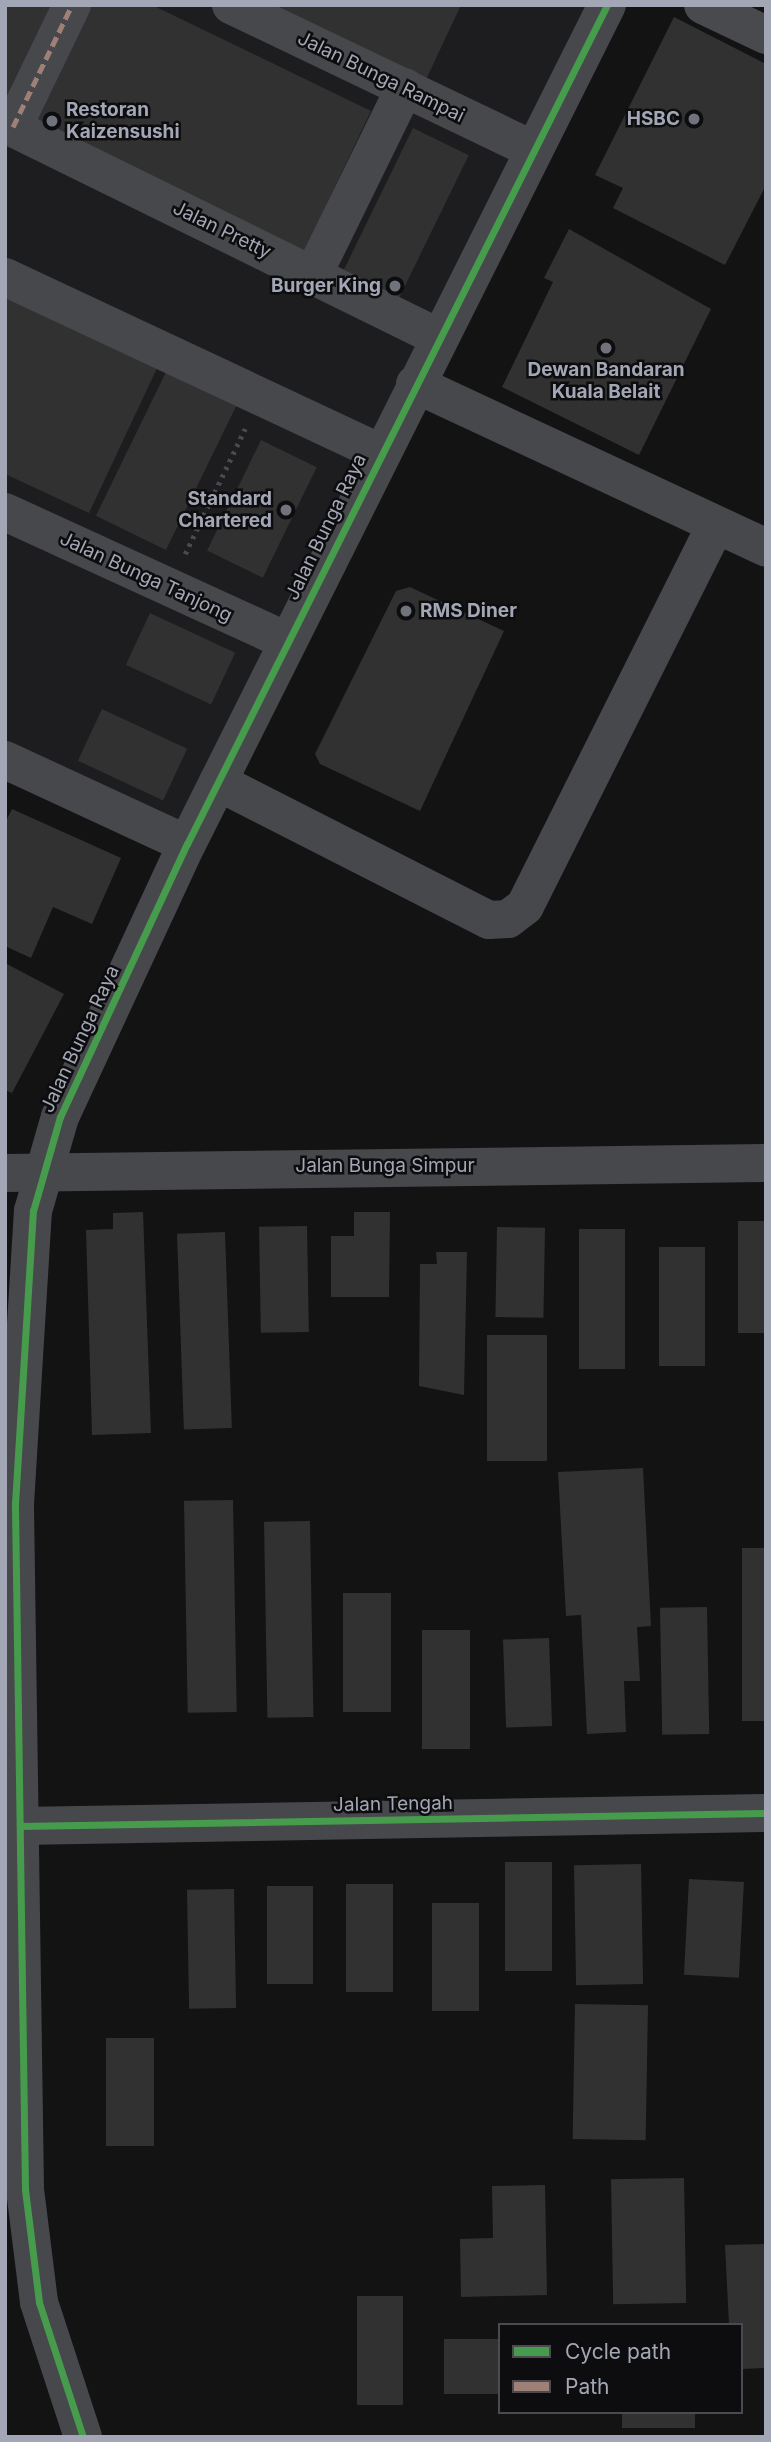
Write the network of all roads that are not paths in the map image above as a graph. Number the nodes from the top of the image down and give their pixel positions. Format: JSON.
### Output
{"nodes":[{"id":1,"x":72,"y":5,"type":"edge"},
{"id":2,"x":232,"y":5,"type":"edge"},
{"id":3,"x":607,"y":5,"type":"edge"},
{"id":4,"x":703,"y":5,"type":"edge"},
{"id":5,"x":766,"y":36,"type":"edge"},
{"id":6,"x":405,"y":88,"type":"junction"},
{"id":7,"x":9,"y":125,"type":"edge"},
{"id":8,"x":531,"y":149,"type":"junction"},
{"id":9,"x":313,"y":275,"type":"junction"},
{"id":10,"x":5,"y":277,"type":"edge"},
{"id":11,"x":438,"y":337,"type":"junction"},
{"id":12,"x":415,"y":384,"type":"junction"},
{"id":13,"x":380,"y":453,"type":"junction"},
{"id":14,"x":5,"y":512,"type":"edge"},
{"id":15,"x":716,"y":526,"type":"junction"},
{"id":16,"x":766,"y":548,"type":"edge"},
{"id":17,"x":286,"y":641,"type":"junction"},
{"id":18,"x":5,"y":760,"type":"edge"},
{"id":19,"x":218,"y":782,"type":"junction"},
{"id":20,"x":187,"y":844,"type":"junction"},
{"id":21,"x":766,"y":1163,"type":"edge"},
{"id":22,"x":44,"y":1171,"type":"junction"},
{"id":23,"x":5,"y":1173,"type":"edge"},
{"id":24,"x":766,"y":1813,"type":"edge"},
{"id":25,"x":20,"y":1826,"type":"junction"},
{"id":26,"x":17,"y":2240,"type":"edge"},
{"id":27,"x":83,"y":2437,"type":"edge"}],
"edges":[{"from":1,"to":7,"type":"street"},
{"from":2,"to":6,"type":"street","name":"Jalan Bunga Rampai"},
{"from":3,"to":8,"type":"street","name":"Jalan Bunga Raya"},
{"from":4,"to":5,"type":"main road"},
{"from":6,"to":8,"type":"street","name":"Jalan Bunga Rampai"},
{"from":6,"to":9,"type":"street"},
{"from":7,"to":9,"type":"street","name":"Jalan Pretty"},
{"from":8,"to":11,"type":"street","name":"Jalan Bunga Raya"},
{"from":9,"to":11,"type":"street","name":"Jalan Pretty"},
{"from":10,"to":13,"type":"street"},
{"from":11,"to":12,"type":"street","name":"Jalan Bunga Raya"},
{"from":12,"to":13,"type":"street","name":"Jalan Bunga Raya"},
{"from":12,"to":15,"type":"street"},
{"from":13,"to":17,"type":"street","name":"Jalan Bunga Raya"},
{"from":14,"to":17,"type":"street","name":"Jalan Bunga Tanjong"},
{"from":15,"to":16,"type":"street"},
{"from":15,"to":19,"type":"street"},
{"from":17,"to":19,"type":"street","name":"Jalan Bunga Raya"},
{"from":18,"to":20,"type":"street"},
{"from":19,"to":20,"type":"street","name":"Jalan Bunga Raya"},
{"from":20,"to":22,"type":"street","name":"Jalan Bunga Raya"},
{"from":21,"to":22,"type":"street","name":"Jalan Bunga Simpur"},
{"from":22,"to":23,"type":"street","name":"Jalan Bunga Simpur"},
{"from":22,"to":25,"type":"street","name":"Jalan Bunga Raya"},
{"from":24,"to":25,"type":"street","name":"Jalan Tengah"},
{"from":25,"to":26,"type":"street","name":"Jalan Bunga Raya"},
{"from":26,"to":27,"type":"street","name":"Jalan Bunga Raya"}]}
